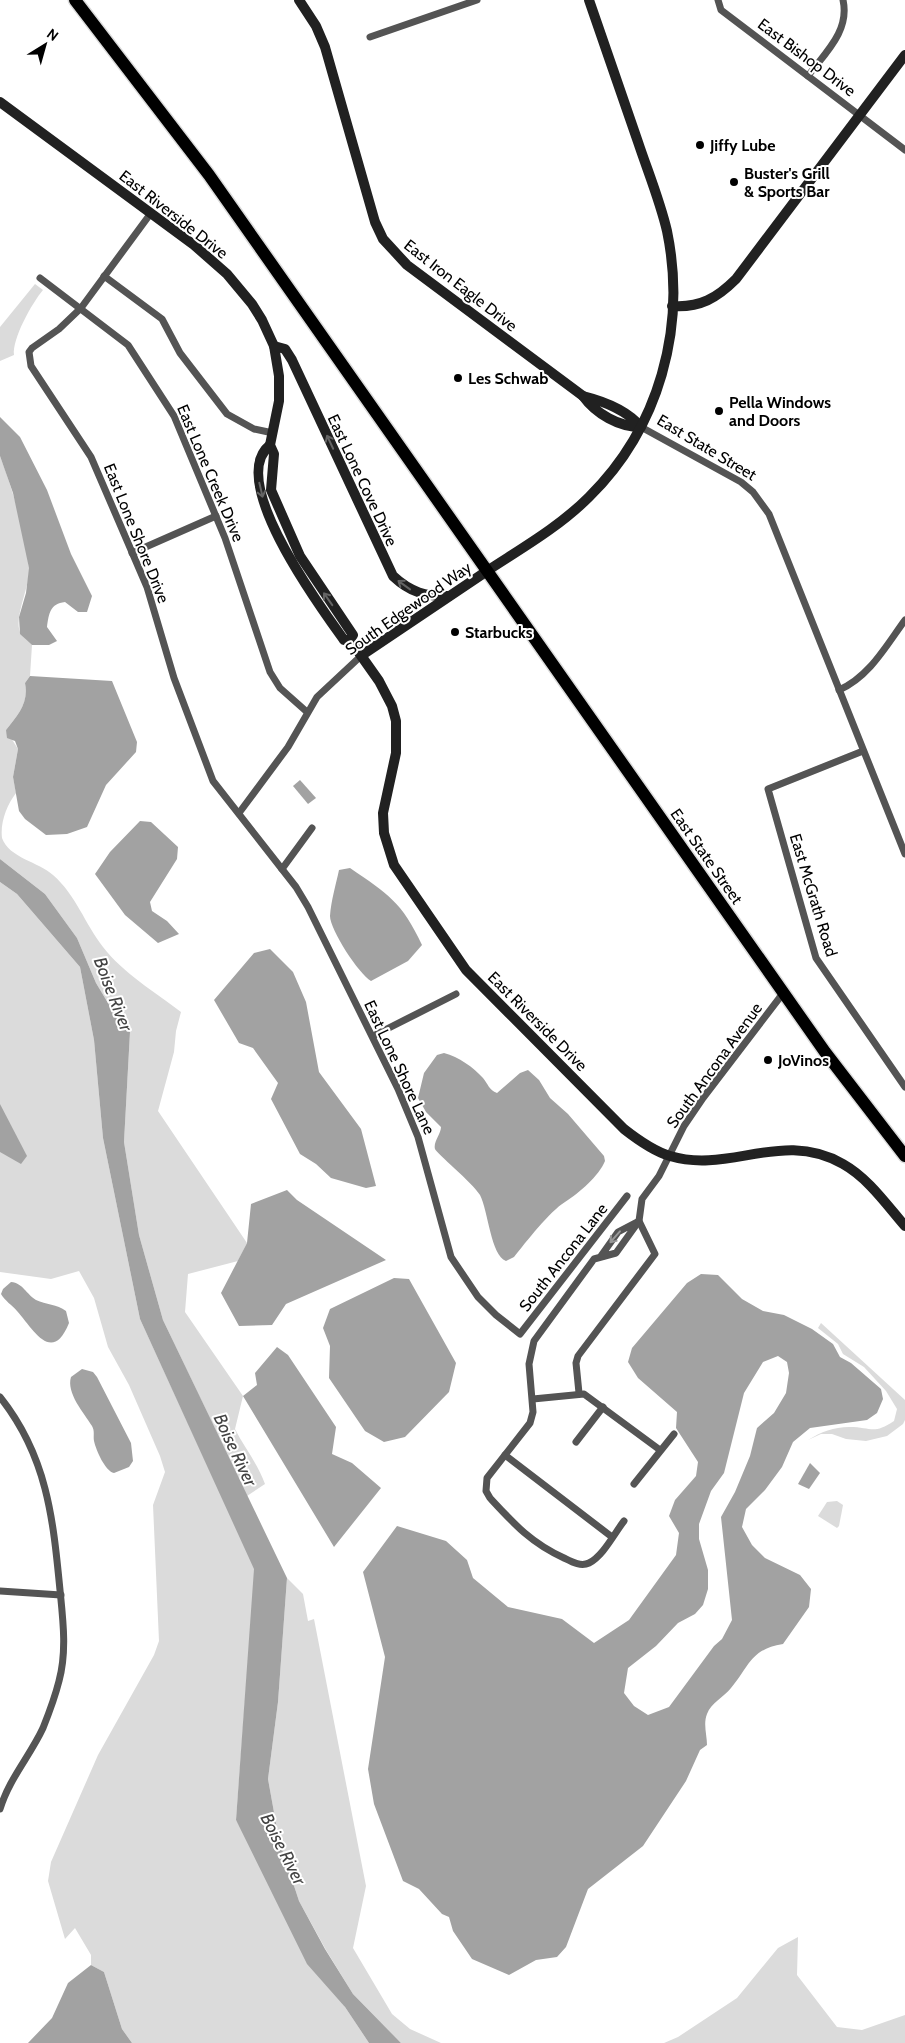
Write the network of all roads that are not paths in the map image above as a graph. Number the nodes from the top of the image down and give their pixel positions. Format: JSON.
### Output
{"nodes":[{"id":1,"x":75,"y":0,"type":"edge"},
{"id":2,"x":299,"y":0,"type":"edge"},
{"id":3,"x":477,"y":0,"type":"edge"},
{"id":4,"x":588,"y":0,"type":"edge"},
{"id":5,"x":718,"y":0,"type":"edge"},
{"id":6,"x":843,"y":0,"type":"edge"},
{"id":7,"x":370,"y":37,"type":"dead end"},
{"id":8,"x":905,"y":55,"type":"edge"},
{"id":9,"x":808,"y":76,"type":"junction"},
{"id":10,"x":0,"y":102,"type":"edge"},
{"id":11,"x":860,"y":115,"type":"junction"},
{"id":12,"x":905,"y":150,"type":"edge"},
{"id":13,"x":151,"y":213,"type":"junction"},
{"id":14,"x":104,"y":276,"type":"junction"},
{"id":15,"x":40,"y":278,"type":"dead end"},
{"id":16,"x":672,"y":306,"type":"junction"},
{"id":17,"x":81,"y":308,"type":"junction"},
{"id":18,"x":274,"y":346,"type":"junction"},
{"id":19,"x":641,"y":427,"type":"junction"},
{"id":20,"x":273,"y":433,"type":"junction"},
{"id":21,"x":216,"y":516,"type":"junction"},
{"id":22,"x":132,"y":552,"type":"junction"},
{"id":23,"x":488,"y":571,"type":"junction"},
{"id":24,"x":450,"y":596,"type":"junction"},
{"id":25,"x":905,"y":620,"type":"edge"},
{"id":26,"x":362,"y":655,"type":"junction"},
{"id":27,"x":839,"y":690,"type":"junction"},
{"id":28,"x":307,"y":712,"type":"junction"},
{"id":29,"x":863,"y":751,"type":"junction"},
{"id":30,"x":239,"y":813,"type":"junction"},
{"id":31,"x":312,"y":828,"type":"dead end"},
{"id":32,"x":905,"y":854,"type":"edge"},
{"id":33,"x":282,"y":869,"type":"junction"},
{"id":34,"x":784,"y":992,"type":"junction"},
{"id":35,"x":456,"y":994,"type":"dead end"},
{"id":36,"x":373,"y":1036,"type":"junction"},
{"id":37,"x":905,"y":1088,"type":"edge"},
{"id":38,"x":670,"y":1156,"type":"junction"},
{"id":39,"x":905,"y":1156,"type":"edge"},
{"id":40,"x":627,"y":1196,"type":"dead end"},
{"id":41,"x":639,"y":1221,"type":"junction"},
{"id":42,"x":905,"y":1226,"type":"edge"},
{"id":43,"x":601,"y":1256,"type":"junction"},
{"id":44,"x":520,"y":1334,"type":"joint"},
{"id":45,"x":580,"y":1393,"type":"junction"},
{"id":46,"x":0,"y":1397,"type":"edge"},
{"id":47,"x":533,"y":1400,"type":"junction"},
{"id":48,"x":603,"y":1407,"type":"junction"},
{"id":49,"x":674,"y":1434,"type":"dead end"},
{"id":50,"x":576,"y":1442,"type":"dead end"},
{"id":51,"x":660,"y":1450,"type":"junction"},
{"id":52,"x":505,"y":1455,"type":"junction"},
{"id":53,"x":634,"y":1484,"type":"dead end"},
{"id":54,"x":624,"y":1521,"type":"dead end"},
{"id":55,"x":612,"y":1537,"type":"junction"},
{"id":56,"x":0,"y":1591,"type":"edge"},
{"id":57,"x":61,"y":1595,"type":"junction"},
{"id":58,"x":0,"y":1809,"type":"edge"}],
"edges":[{"from":1,"to":23,"type":"highway","name":"East State Street"},
{"from":2,"to":19,"type":"street","name":"East Iron Eagle Drive"},
{"from":3,"to":7,"type":"street"},
{"from":4,"to":16,"type":"street"},
{"from":5,"to":9,"type":"street","name":"East Bishop Drive"},
{"from":6,"to":9,"type":"street"},
{"from":8,"to":11,"type":"street"},
{"from":9,"to":11,"type":"street","name":"East Bishop Drive"},
{"from":10,"to":13,"type":"street","name":"East Riverside Drive"},
{"from":11,"to":12,"type":"street","name":"East Bishop Drive"},
{"from":11,"to":16,"type":"street"},
{"from":13,"to":14,"type":"street"},
{"from":13,"to":18,"type":"street","name":"East Riverside Drive"},
{"from":14,"to":17,"type":"street"},
{"from":14,"to":20,"type":"street"},
{"from":15,"to":17,"type":"street","name":"East Lone Creek Drive"},
{"from":16,"to":19,"type":"street","name":"South Edgewood Way"},
{"from":17,"to":21,"type":"street","name":"East Lone Creek Drive"},
{"from":17,"to":22,"type":"street","name":"East Lone Shore Drive"},
{"from":18,"to":20,"type":"street","name":"East Riverside Drive"},
{"from":24,"to":18,"type":"street","name":"East Lone Cove Drive","one_way":true},
{"from":19,"to":23,"type":"street","name":"South Edgewood Way"},
{"from":19,"to":27,"type":"street","name":"East State Street"},
{"from":20,"to":26,"type":"street","name":"East Riverside Drive"},
{"from":21,"to":22,"type":"street"},
{"from":21,"to":28,"type":"street","name":"East Lone Creek Drive"},
{"from":22,"to":30,"type":"street","name":"East Lone Shore Drive"},
{"from":23,"to":24,"type":"street","name":"South Edgewood Way"},
{"from":23,"to":34,"type":"highway","name":"East State Street"},
{"from":24,"to":26,"type":"street","name":"South Edgewood Way"},
{"from":25,"to":27,"type":"street"},
{"from":26,"to":28,"type":"street","name":"South Edgewood Way"},
{"from":26,"to":38,"type":"street","name":"East Riverside Drive"},
{"from":27,"to":29,"type":"street","name":"East State Street"},
{"from":28,"to":30,"type":"street","name":"South Edgewood Way"},
{"from":29,"to":32,"type":"street","name":"East State Street"},
{"from":29,"to":37,"type":"street","name":"East McGrath Road"},
{"from":30,"to":33,"type":"street","name":"East Lone Shore Lane"},
{"from":31,"to":33,"type":"street"},
{"from":33,"to":36,"type":"street","name":"East Lone Shore Lane"},
{"from":34,"to":38,"type":"street","name":"South Ancona Avenue"},
{"from":34,"to":39,"type":"highway","name":"East State Street"},
{"from":35,"to":36,"type":"street"},
{"from":36,"to":44,"type":"street","name":"East Lone Shore Lane"},
{"from":38,"to":41,"type":"street","name":"South Ancona Avenue"},
{"from":38,"to":42,"type":"street","name":"East Riverside Drive"},
{"from":40,"to":44,"type":"street","name":"South Ancona Lane"},
{"from":41,"to":43,"type":"street","one_way":true},
{"from":41,"to":43,"type":"street"},
{"from":41,"to":45,"type":"street"},
{"from":43,"to":47,"type":"street"},
{"from":45,"to":47,"type":"street"},
{"from":45,"to":48,"type":"street"},
{"from":46,"to":57,"type":"street"},
{"from":47,"to":52,"type":"street"},
{"from":48,"to":50,"type":"street"},
{"from":48,"to":51,"type":"street"},
{"from":49,"to":51,"type":"street"},
{"from":51,"to":53,"type":"street"},
{"from":52,"to":55,"type":"street"},
{"from":52,"to":55,"type":"street"},
{"from":54,"to":55,"type":"street"},
{"from":56,"to":57,"type":"street"},
{"from":57,"to":58,"type":"street"}]}
